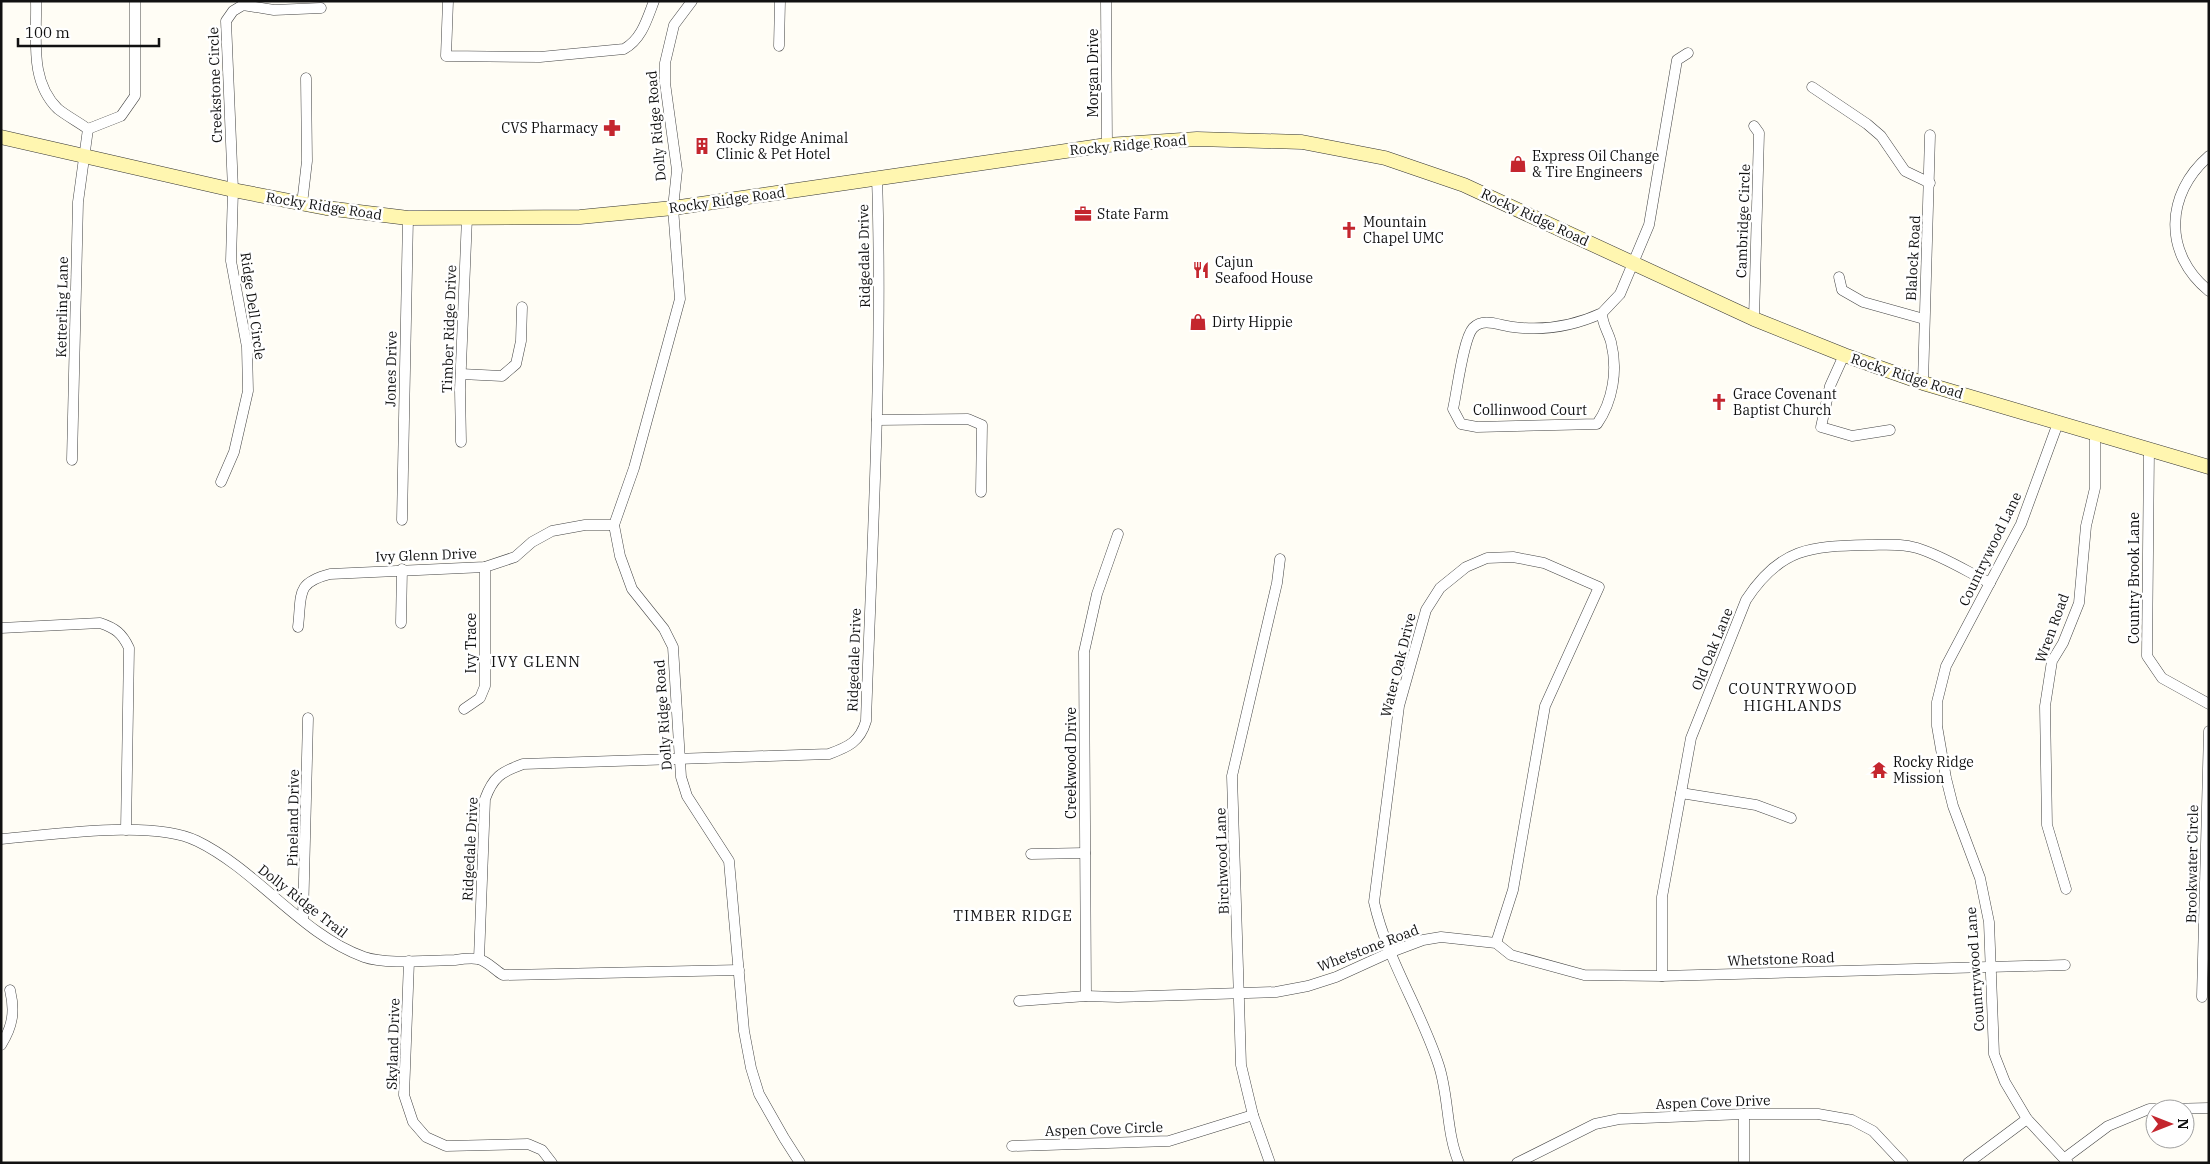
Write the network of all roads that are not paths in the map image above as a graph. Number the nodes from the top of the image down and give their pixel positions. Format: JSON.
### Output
{"nodes":[{"id":1,"x":36,"y":1,"type":"edge"},
{"id":2,"x":135,"y":1,"type":"edge"},
{"id":3,"x":448,"y":1,"type":"edge"},
{"id":4,"x":654,"y":1,"type":"edge"},
{"id":5,"x":692,"y":1,"type":"edge"},
{"id":6,"x":780,"y":1,"type":"edge"},
{"id":7,"x":1106,"y":1,"type":"edge"},
{"id":8,"x":321,"y":8,"type":"dead end"},
{"id":9,"x":779,"y":46,"type":"dead end"},
{"id":10,"x":1688,"y":53,"type":"dead end"},
{"id":11,"x":306,"y":78,"type":"dead end"},
{"id":12,"x":1812,"y":87,"type":"dead end"},
{"id":13,"x":1754,"y":126,"type":"dead end"},
{"id":14,"x":88,"y":129,"type":"junction"},
{"id":15,"x":1930,"y":135,"type":"dead end"},
{"id":16,"x":1,"y":137,"type":"edge"},
{"id":17,"x":1107,"y":145,"type":"junction"},
{"id":18,"x":83,"y":155,"type":"junction"},
{"id":19,"x":2209,"y":156,"type":"edge"},
{"id":20,"x":876,"y":177,"type":"junction"},
{"id":21,"x":1930,"y":183,"type":"junction"},
{"id":22,"x":233,"y":190,"type":"junction"},
{"id":23,"x":302,"y":204,"type":"junction"},
{"id":24,"x":673,"y":208,"type":"junction"},
{"id":25,"x":467,"y":217,"type":"junction"},
{"id":26,"x":408,"y":218,"type":"junction"},
{"id":27,"x":1632,"y":262,"type":"junction"},
{"id":28,"x":1839,"y":277,"type":"dead end"},
{"id":29,"x":2209,"y":291,"type":"edge"},
{"id":30,"x":522,"y":307,"type":"dead end"},
{"id":31,"x":1602,"y":313,"type":"junction"},
{"id":32,"x":1924,"y":318,"type":"junction"},
{"id":33,"x":1754,"y":319,"type":"junction"},
{"id":34,"x":1844,"y":355,"type":"junction"},
{"id":35,"x":461,"y":374,"type":"junction"},
{"id":36,"x":1923,"y":383,"type":"junction"},
{"id":37,"x":877,"y":420,"type":"junction"},
{"id":38,"x":2058,"y":422,"type":"junction"},
{"id":39,"x":1890,"y":430,"type":"dead end"},
{"id":40,"x":2095,"y":434,"type":"junction"},
{"id":41,"x":461,"y":442,"type":"dead end"},
{"id":42,"x":2150,"y":450,"type":"junction"},
{"id":43,"x":72,"y":460,"type":"dead end"},
{"id":44,"x":2209,"y":467,"type":"edge"},
{"id":45,"x":221,"y":482,"type":"dead end"},
{"id":46,"x":981,"y":492,"type":"dead end"},
{"id":47,"x":402,"y":520,"type":"dead end"},
{"id":48,"x":614,"y":525,"type":"junction"},
{"id":49,"x":1118,"y":534,"type":"dead end"},
{"id":50,"x":1280,"y":560,"type":"dead end"},
{"id":51,"x":485,"y":566,"type":"junction"},
{"id":52,"x":402,"y":569,"type":"junction"},
{"id":53,"x":1990,"y":583,"type":"junction"},
{"id":54,"x":401,"y":623,"type":"dead end"},
{"id":55,"x":298,"y":627,"type":"dead end"},
{"id":56,"x":1,"y":628,"type":"edge"},
{"id":57,"x":2209,"y":704,"type":"edge"},
{"id":58,"x":464,"y":709,"type":"dead end"},
{"id":59,"x":308,"y":718,"type":"dead end"},
{"id":60,"x":2209,"y":731,"type":"edge"},
{"id":61,"x":680,"y":759,"type":"junction"},
{"id":62,"x":1681,"y":793,"type":"junction"},
{"id":63,"x":1791,"y":818,"type":"dead end"},
{"id":64,"x":126,"y":830,"type":"junction"},
{"id":65,"x":1,"y":838,"type":"edge"},
{"id":66,"x":1085,"y":853,"type":"junction"},
{"id":67,"x":1031,"y":854,"type":"dead end"},
{"id":68,"x":2066,"y":889,"type":"dead end"},
{"id":69,"x":303,"y":919,"type":"junction"},
{"id":70,"x":1496,"y":943,"type":"junction"},
{"id":71,"x":1391,"y":952,"type":"junction"},
{"id":72,"x":479,"y":959,"type":"junction"},
{"id":73,"x":409,"y":961,"type":"junction"},
{"id":74,"x":2065,"y":965,"type":"dead end"},
{"id":75,"x":1991,"y":966,"type":"junction"},
{"id":76,"x":739,"y":970,"type":"junction"},
{"id":77,"x":1662,"y":976,"type":"junction"},
{"id":78,"x":10,"y":990,"type":"dead end"},
{"id":79,"x":1240,"y":993,"type":"junction"},
{"id":80,"x":1086,"y":996,"type":"junction"},
{"id":81,"x":2202,"y":997,"type":"dead end"},
{"id":82,"x":1019,"y":1001,"type":"dead end"},
{"id":83,"x":1,"y":1045,"type":"edge"},
{"id":84,"x":2195,"y":1108,"type":"edge"},
{"id":85,"x":2209,"y":1108,"type":"edge"},
{"id":86,"x":2145,"y":1111,"type":"edge"},
{"id":87,"x":1744,"y":1114,"type":"junction"},
{"id":88,"x":1253,"y":1115,"type":"junction"},
{"id":89,"x":2027,"y":1119,"type":"junction"},
{"id":90,"x":1012,"y":1146,"type":"dead end"},
{"id":91,"x":2066,"y":1161,"type":"edge"},
{"id":92,"x":552,"y":1163,"type":"edge"},
{"id":93,"x":800,"y":1163,"type":"edge"},
{"id":94,"x":1270,"y":1163,"type":"edge"},
{"id":95,"x":1459,"y":1163,"type":"edge"},
{"id":96,"x":1517,"y":1163,"type":"edge"},
{"id":97,"x":1744,"y":1163,"type":"edge"},
{"id":98,"x":1903,"y":1163,"type":"edge"},
{"id":99,"x":1968,"y":1163,"type":"edge"}],
"edges":[{"from":1,"to":14,"type":"street"},
{"from":2,"to":14,"type":"street"},
{"from":3,"to":4,"type":"street"},
{"from":5,"to":24,"type":"street","name":"Dolly Ridge Road"},
{"from":6,"to":9,"type":"street"},
{"from":7,"to":17,"type":"street","name":"Morgan Drive"},
{"from":8,"to":22,"type":"street","name":"Creekstone Circle"},
{"from":10,"to":27,"type":"street","name":"Collinwood Court"},
{"from":11,"to":23,"type":"street"},
{"from":12,"to":21,"type":"street"},
{"from":13,"to":33,"type":"street","name":"Cambridge Circle"},
{"from":14,"to":18,"type":"street","name":"Ketterling Lane"},
{"from":15,"to":21,"type":"street","name":"Blalock Road"},
{"from":16,"to":18,"type":"main road","name":"Rocky Ridge Road"},
{"from":17,"to":20,"type":"main road","name":"Rocky Ridge Road"},
{"from":17,"to":27,"type":"main road","name":"Rocky Ridge Road"},
{"from":18,"to":22,"type":"main road","name":"Rocky Ridge Road"},
{"from":18,"to":43,"type":"street","name":"Ketterling Lane"},
{"from":19,"to":29,"type":"street"},
{"from":20,"to":24,"type":"main road","name":"Rocky Ridge Road"},
{"from":20,"to":37,"type":"street","name":"Ridgedale Drive"},
{"from":21,"to":32,"type":"street","name":"Blalock Road"},
{"from":22,"to":23,"type":"main road","name":"Rocky Ridge Road"},
{"from":22,"to":45,"type":"street","name":"Ridge Dell Circle"},
{"from":23,"to":26,"type":"main road","name":"Rocky Ridge Road"},
{"from":24,"to":25,"type":"main road","name":"Rocky Ridge Road"},
{"from":24,"to":48,"type":"street","name":"Dolly Ridge Road"},
{"from":25,"to":26,"type":"main road","name":"Rocky Ridge Road"},
{"from":25,"to":35,"type":"street","name":"Timber Ridge Drive"},
{"from":26,"to":47,"type":"street","name":"Jones Drive"},
{"from":27,"to":31,"type":"street","name":"Collinwood Court"},
{"from":27,"to":33,"type":"main road","name":"Rocky Ridge Road"},
{"from":28,"to":32,"type":"street"},
{"from":30,"to":35,"type":"street"},
{"from":31,"to":31,"type":"street","name":"Collinwood Court"},
{"from":32,"to":36,"type":"street","name":"Blalock Road"},
{"from":33,"to":34,"type":"main road","name":"Rocky Ridge Road"},
{"from":34,"to":36,"type":"main road","name":"Rocky Ridge Road"},
{"from":34,"to":39,"type":"street"},
{"from":35,"to":41,"type":"street","name":"Timber Ridge Drive"},
{"from":36,"to":38,"type":"main road","name":"Rocky Ridge Road"},
{"from":37,"to":46,"type":"street"},
{"from":37,"to":61,"type":"street","name":"Ridgedale Drive"},
{"from":38,"to":40,"type":"main road","name":"Rocky Ridge Road"},
{"from":38,"to":53,"type":"street","name":"Countrywood Lane"},
{"from":40,"to":42,"type":"main road","name":"Rocky Ridge Road"},
{"from":40,"to":68,"type":"street","name":"Wren Road"},
{"from":42,"to":44,"type":"main road","name":"Rocky Ridge Road"},
{"from":42,"to":57,"type":"street","name":"Country Brook Lane"},
{"from":48,"to":51,"type":"street","name":"Ivy Glenn Drive"},
{"from":48,"to":61,"type":"street","name":"Dolly Ridge Road"},
{"from":49,"to":66,"type":"street","name":"Creekwood Drive"},
{"from":50,"to":79,"type":"street","name":"Birchwood Lane"},
{"from":51,"to":52,"type":"street","name":"Ivy Glenn Drive"},
{"from":51,"to":58,"type":"street","name":"Ivy Trace"},
{"from":52,"to":54,"type":"street"},
{"from":52,"to":55,"type":"street","name":"Ivy Glenn Drive"},
{"from":53,"to":62,"type":"street","name":"Old Oak Lane"},
{"from":53,"to":75,"type":"street","name":"Countrywood Lane"},
{"from":56,"to":64,"type":"street"},
{"from":59,"to":69,"type":"street","name":"Pineland Drive"},
{"from":60,"to":81,"type":"street","name":"Brookwater Circle"},
{"from":61,"to":72,"type":"street","name":"Ridgedale Drive"},
{"from":61,"to":76,"type":"street","name":"Dolly Ridge Road"},
{"from":62,"to":63,"type":"street"},
{"from":62,"to":77,"type":"street","name":"Old Oak Lane"},
{"from":64,"to":65,"type":"street","name":"Dolly Ridge Trail"},
{"from":64,"to":69,"type":"street","name":"Dolly Ridge Trail"},
{"from":66,"to":67,"type":"street"},
{"from":66,"to":80,"type":"street","name":"Creekwood Drive"},
{"from":69,"to":73,"type":"street","name":"Dolly Ridge Trail"},
{"from":70,"to":71,"type":"street","name":"Whetstone Road"},
{"from":70,"to":71,"type":"street","name":"Water Oak Drive"},
{"from":70,"to":77,"type":"street","name":"Whetstone Road"},
{"from":71,"to":79,"type":"street","name":"Whetstone Road"},
{"from":71,"to":95,"type":"street","name":"Water Oak Drive"},
{"from":72,"to":73,"type":"street","name":"Dolly Ridge Trail"},
{"from":72,"to":76,"type":"street"},
{"from":73,"to":92,"type":"street","name":"Skyland Drive"},
{"from":74,"to":75,"type":"street","name":"Whetstone Road"},
{"from":75,"to":77,"type":"street","name":"Whetstone Road"},
{"from":75,"to":89,"type":"street","name":"Countrywood Lane"},
{"from":76,"to":93,"type":"street","name":"Dolly Ridge Road"},
{"from":78,"to":83,"type":"street"},
{"from":79,"to":80,"type":"street","name":"Whetstone Road"},
{"from":79,"to":88,"type":"street","name":"Birchwood Lane"},
{"from":80,"to":82,"type":"street","name":"Whetstone Road"},
{"from":84,"to":85,"type":"street"},
{"from":86,"to":91,"type":"street"},
{"from":87,"to":96,"type":"street","name":"Aspen Cove Drive"},
{"from":87,"to":97,"type":"street"},
{"from":87,"to":98,"type":"street","name":"Aspen Cove Drive"},
{"from":88,"to":90,"type":"street","name":"Aspen Cove Circle"},
{"from":88,"to":94,"type":"street","name":"Birchwood Lane"},
{"from":89,"to":91,"type":"street","name":"Countrywood Lane"},
{"from":89,"to":99,"type":"street"}]}
